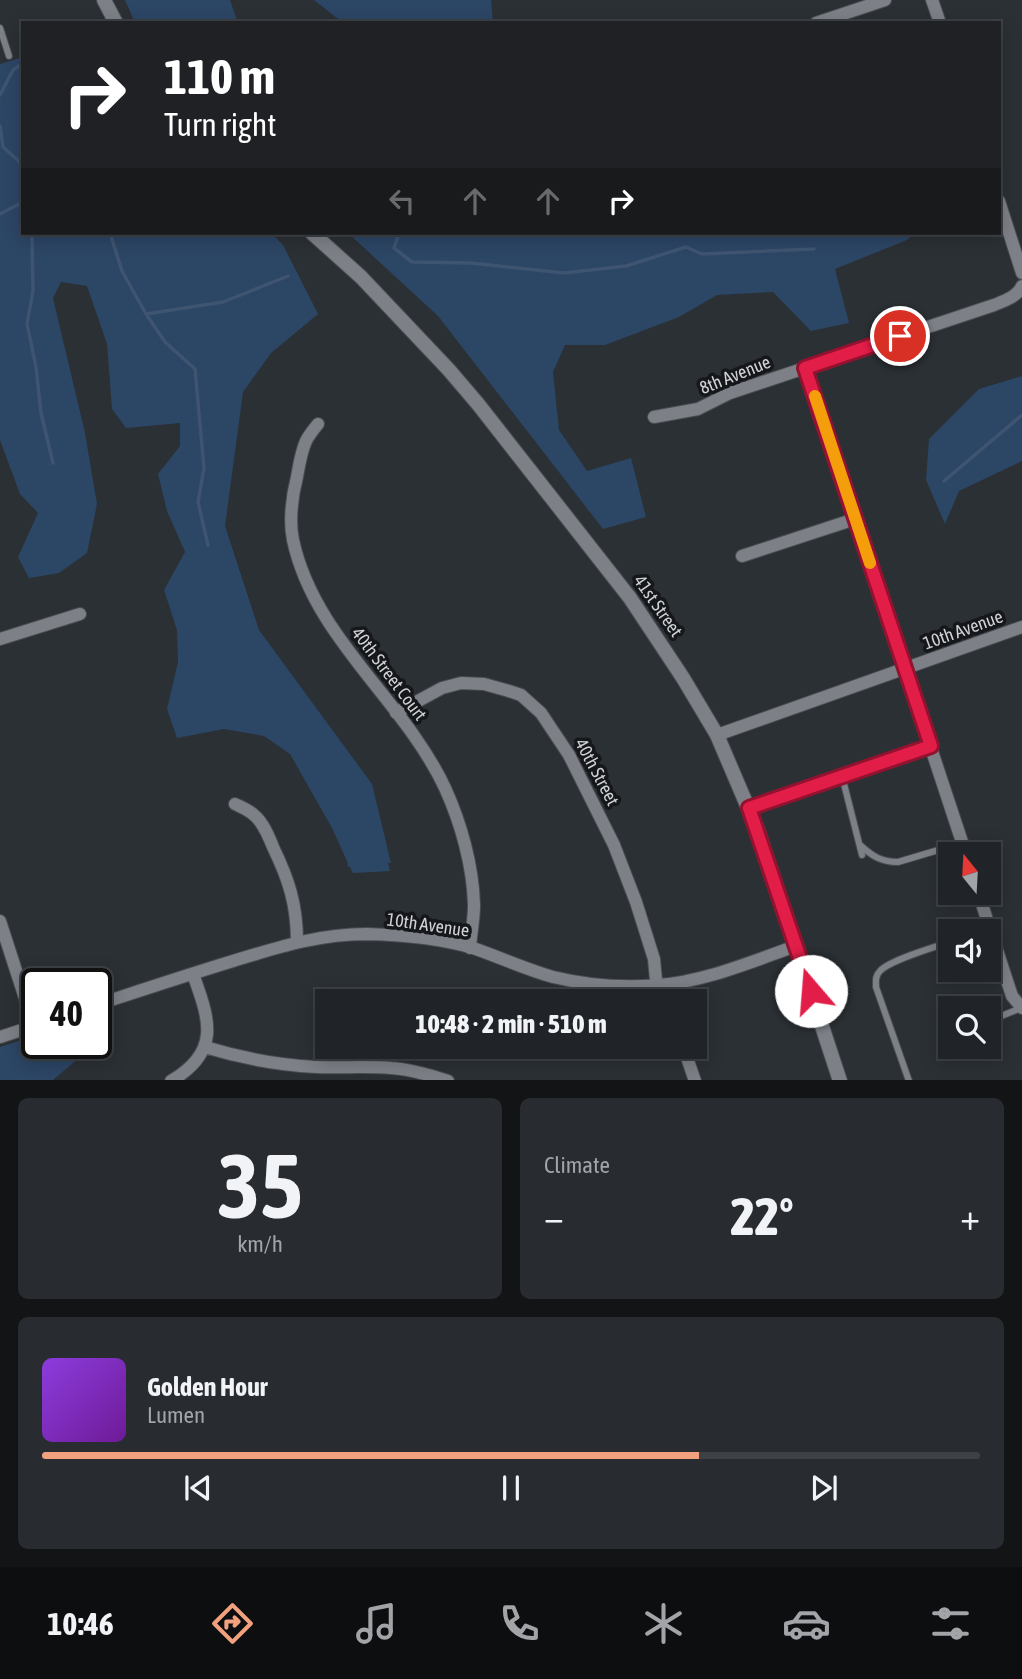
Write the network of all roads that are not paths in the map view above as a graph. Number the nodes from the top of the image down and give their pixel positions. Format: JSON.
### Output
{"nodes":[{"id":1,"x":104,"y":0,"type":"edge"},
{"id":2,"x":886,"y":0,"type":"edge"},
{"id":3,"x":932,"y":0,"type":"edge"},
{"id":4,"x":114,"y":21,"type":"edge"},
{"id":5,"x":822,"y":21,"type":"edge"},
{"id":6,"x":939,"y":21,"type":"edge"},
{"id":7,"x":0,"y":28,"type":"edge"},
{"id":8,"x":9,"y":56,"type":"dead end"},
{"id":9,"x":1001,"y":207,"type":"edge"},
{"id":10,"x":314,"y":235,"type":"edge"},
{"id":11,"x":1022,"y":273,"type":"edge"},
{"id":12,"x":1022,"y":286,"type":"edge"},
{"id":13,"x":805,"y":368,"type":"junction"},
{"id":14,"x":654,"y":417,"type":"dead end"},
{"id":15,"x":318,"y":424,"type":"dead end"},
{"id":16,"x":855,"y":519,"type":"junction"},
{"id":17,"x":742,"y":556,"type":"dead end"},
{"id":18,"x":80,"y":614,"type":"dead end"},
{"id":19,"x":1022,"y":627,"type":"edge"},
{"id":20,"x":0,"y":639,"type":"edge"},
{"id":21,"x":905,"y":668,"type":"junction"},
{"id":22,"x":396,"y":713,"type":"junction"},
{"id":23,"x":717,"y":735,"type":"junction"},
{"id":24,"x":931,"y":746,"type":"junction"},
{"id":25,"x":842,"y":776,"type":"junction"},
{"id":26,"x":235,"y":804,"type":"dead end"},
{"id":27,"x":749,"y":808,"type":"junction"},
{"id":28,"x":962,"y":842,"type":"edge"},
{"id":29,"x":860,"y":845,"type":"junction"},
{"id":30,"x":938,"y":854,"type":"edge"},
{"id":31,"x":862,"y":855,"type":"dead end"},
{"id":32,"x":0,"y":921,"type":"edge"},
{"id":33,"x":297,"y":942,"type":"junction"},
{"id":34,"x":796,"y":946,"type":"junction"},
{"id":35,"x":938,"y":946,"type":"edge"},
{"id":36,"x":470,"y":947,"type":"junction"},
{"id":37,"x":1001,"y":969,"type":"edge"},
{"id":38,"x":193,"y":974,"type":"junction"},
{"id":39,"x":21,"y":982,"type":"edge"},
{"id":40,"x":660,"y":985,"type":"junction"},
{"id":41,"x":662,"y":989,"type":"edge"},
{"id":42,"x":112,"y":1000,"type":"edge"},
{"id":43,"x":1021,"y":1008,"type":"edge"},
{"id":44,"x":1001,"y":1017,"type":"edge"},
{"id":45,"x":21,"y":1031,"type":"edge"},
{"id":46,"x":0,"y":1037,"type":"edge"},
{"id":47,"x":205,"y":1048,"type":"junction"},
{"id":48,"x":688,"y":1059,"type":"edge"},
{"id":49,"x":172,"y":1080,"type":"edge"},
{"id":50,"x":449,"y":1080,"type":"edge"},
{"id":51,"x":695,"y":1080,"type":"edge"},
{"id":52,"x":840,"y":1080,"type":"edge"},
{"id":53,"x":909,"y":1080,"type":"edge"}],
"edges":[{"from":1,"to":4,"type":"street"},
{"from":2,"to":5,"type":"street"},
{"from":3,"to":6,"type":"street"},
{"from":7,"to":8,"type":"lane"},
{"from":9,"to":11,"type":"street"},
{"from":10,"to":23,"type":"street","name":"41st Street"},
{"from":12,"to":13,"type":"street","name":"8th Avenue"},
{"from":13,"to":14,"type":"street","name":"8th Avenue"},
{"from":13,"to":16,"type":"street"},
{"from":15,"to":22,"type":"street","name":"40th Street Court"},
{"from":16,"to":17,"type":"street"},
{"from":16,"to":21,"type":"street"},
{"from":18,"to":20,"type":"street"},
{"from":19,"to":21,"type":"street","name":"10th Avenue"},
{"from":21,"to":23,"type":"street","name":"10th Avenue"},
{"from":21,"to":24,"type":"street"},
{"from":22,"to":36,"type":"street","name":"40th Street Court"},
{"from":22,"to":40,"type":"street","name":"40th Street"},
{"from":23,"to":27,"type":"street","name":"41st Street"},
{"from":24,"to":25,"type":"lane"},
{"from":24,"to":28,"type":"street"},
{"from":25,"to":27,"type":"lane"},
{"from":25,"to":29,"type":"lane"},
{"from":26,"to":33,"type":"street"},
{"from":27,"to":34,"type":"street","name":"41st Street"},
{"from":29,"to":30,"type":"lane"},
{"from":29,"to":31,"type":"lane"},
{"from":32,"to":39,"type":"street"},
{"from":33,"to":36,"type":"street","name":"10th Avenue"},
{"from":33,"to":38,"type":"street","name":"10th Avenue"},
{"from":34,"to":40,"type":"street","name":"10th Avenue"},
{"from":34,"to":52,"type":"street","name":"41st Street"},
{"from":35,"to":53,"type":"lane"},
{"from":36,"to":40,"type":"street","name":"10th Avenue"},
{"from":37,"to":43,"type":"street"},
{"from":38,"to":42,"type":"street","name":"10th Avenue"},
{"from":38,"to":47,"type":"street"},
{"from":40,"to":41,"type":"street","name":"40th Street"},
{"from":43,"to":44,"type":"lane"},
{"from":45,"to":46,"type":"street"},
{"from":47,"to":49,"type":"street"},
{"from":47,"to":50,"type":"street"},
{"from":48,"to":51,"type":"street"}]}
